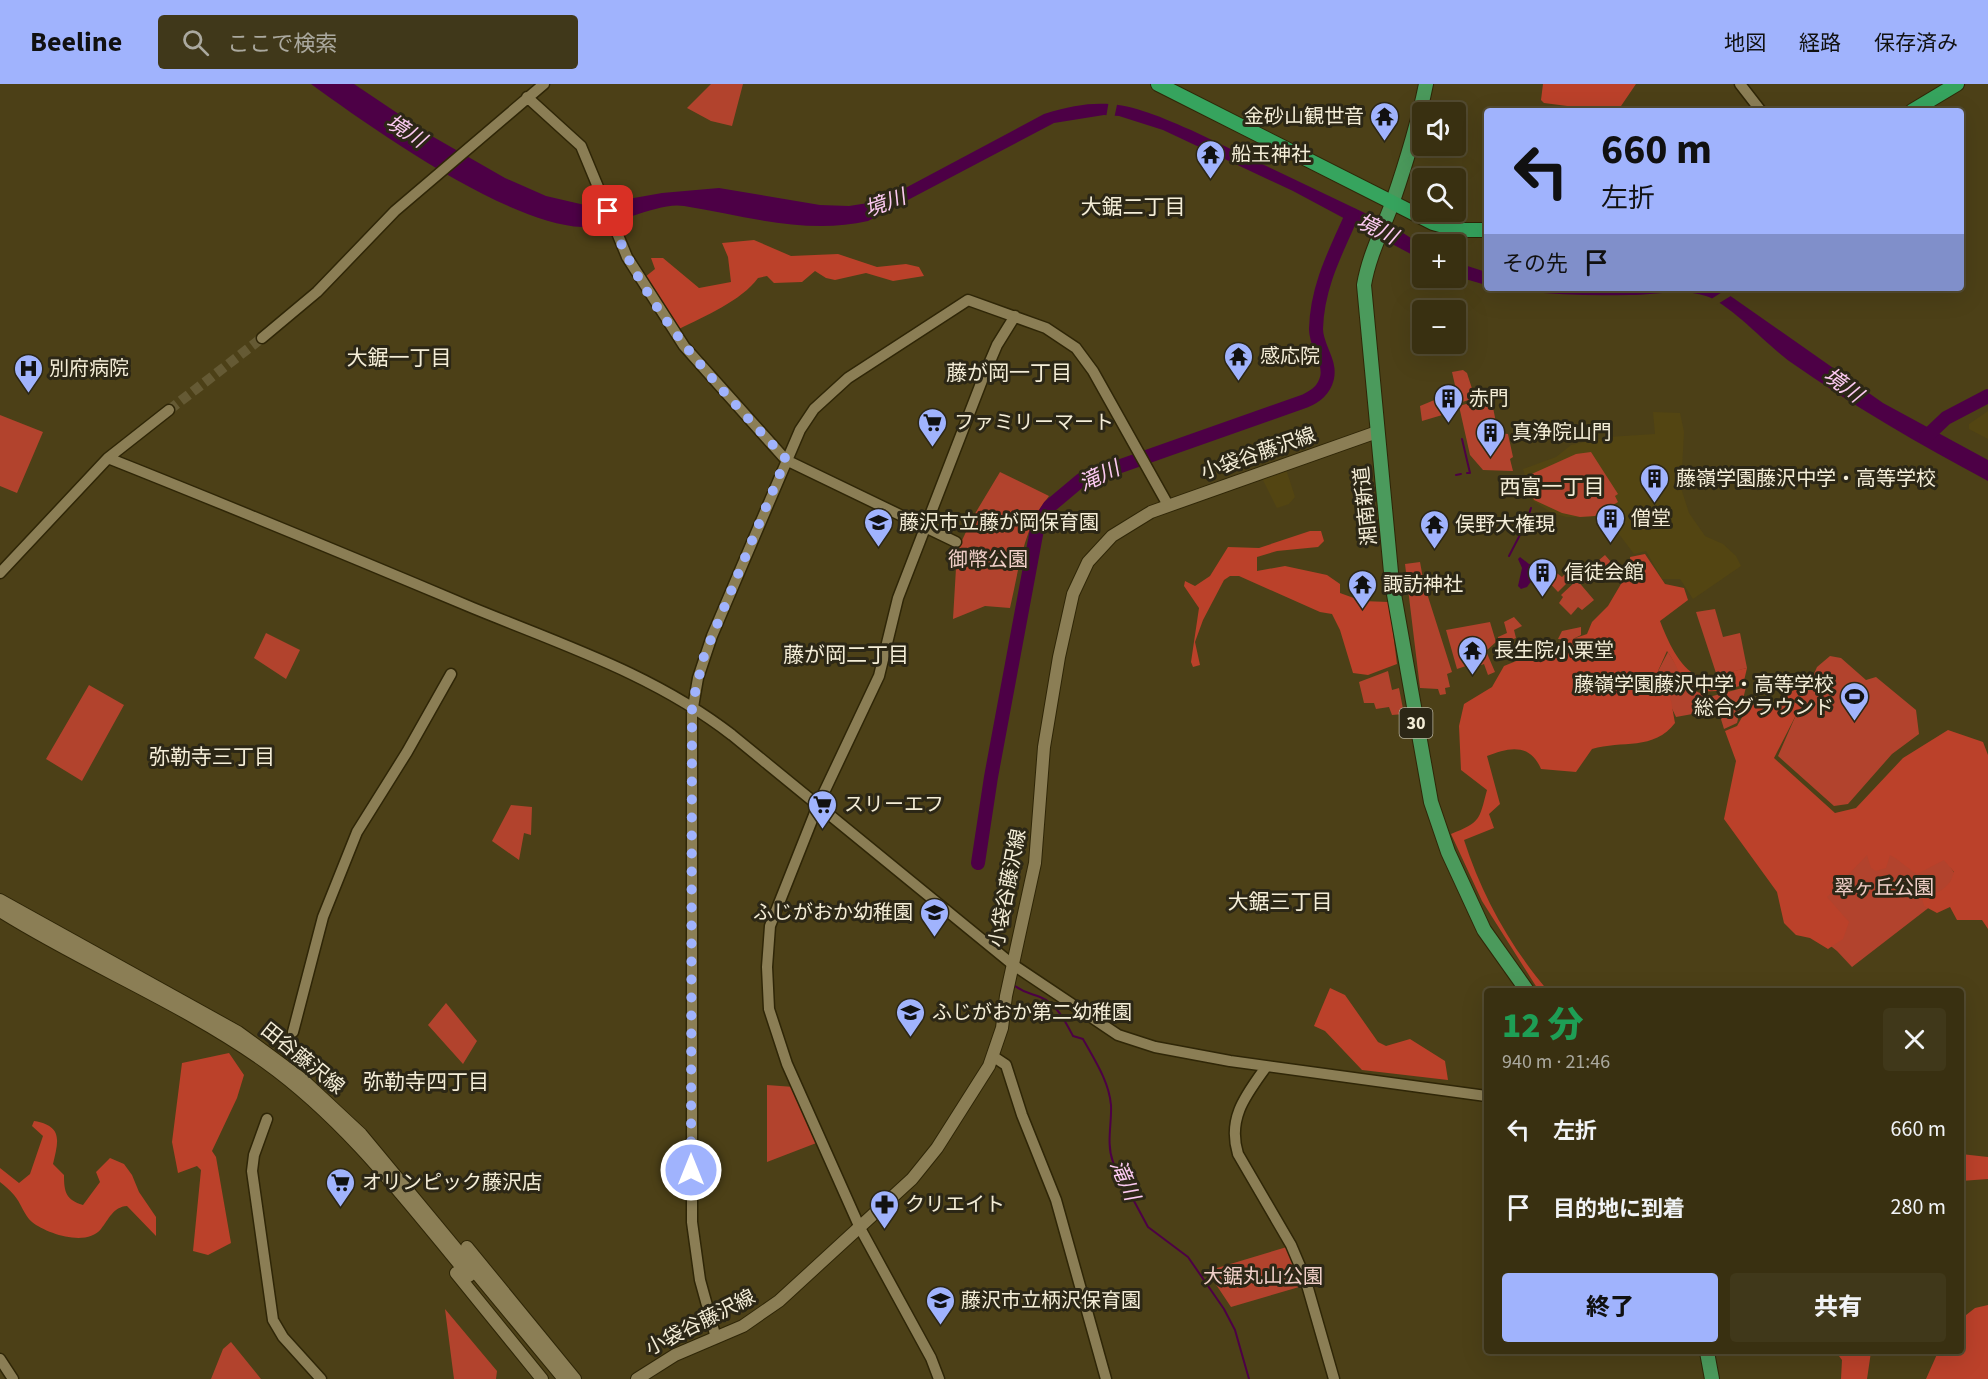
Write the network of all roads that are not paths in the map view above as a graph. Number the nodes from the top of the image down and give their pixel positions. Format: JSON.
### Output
{"nodes":[{"id":1,"x":544,"y":84,"type":"edge"},
{"id":2,"x":1158,"y":84,"type":"edge"},
{"id":3,"x":1426,"y":84,"type":"edge"},
{"id":4,"x":1740,"y":84,"type":"edge"},
{"id":5,"x":1957,"y":84,"type":"edge"},
{"id":6,"x":527,"y":97,"type":"junction"},
{"id":7,"x":1759,"y":108,"type":"edge"},
{"id":8,"x":1917,"y":108,"type":"edge"},
{"id":9,"x":1392,"y":203,"type":"junction"},
{"id":10,"x":1484,"y":230,"type":"edge"},
{"id":11,"x":1015,"y":316,"type":"junction"},
{"id":12,"x":262,"y":338,"type":"tunnel mouth"},
{"id":13,"x":169,"y":410,"type":"tunnel mouth"},
{"id":14,"x":1377,"y":432,"type":"junction"},
{"id":15,"x":108,"y":458,"type":"junction"},
{"id":16,"x":786,"y":459,"type":"junction"},
{"id":17,"x":1168,"y":505,"type":"junction"},
{"id":18,"x":925,"y":527,"type":"junction"},
{"id":19,"x":956,"y":542,"type":"dead end"},
{"id":20,"x":0,"y":573,"type":"edge"},
{"id":21,"x":452,"y":674,"type":"dead end"},
{"id":22,"x":692,"y":705,"type":"junction"},
{"id":23,"x":818,"y":805,"type":"junction"},
{"id":24,"x":0,"y":900,"type":"edge"},
{"id":25,"x":0,"y":911,"type":"edge"},
{"id":26,"x":1012,"y":964,"type":"junction"},
{"id":27,"x":1525,"y":988,"type":"edge"},
{"id":28,"x":293,"y":1032,"type":"dead end"},
{"id":29,"x":994,"y":1057,"type":"junction"},
{"id":30,"x":1266,"y":1067,"type":"junction"},
{"id":31,"x":1484,"y":1095,"type":"edge"},
{"id":32,"x":267,"y":1119,"type":"dead end"},
{"id":33,"x":371,"y":1158,"type":"junction"},
{"id":34,"x":408,"y":1190,"type":"junction"},
{"id":35,"x":860,"y":1228,"type":"junction"},
{"id":36,"x":716,"y":1338,"type":"junction"},
{"id":37,"x":1707,"y":1354,"type":"edge"},
{"id":38,"x":0,"y":1359,"type":"edge"},
{"id":39,"x":13,"y":1379,"type":"edge"},
{"id":40,"x":321,"y":1379,"type":"edge"},
{"id":41,"x":542,"y":1379,"type":"edge"},
{"id":42,"x":554,"y":1379,"type":"edge"},
{"id":43,"x":564,"y":1379,"type":"edge"},
{"id":44,"x":575,"y":1379,"type":"edge"},
{"id":45,"x":637,"y":1379,"type":"edge"},
{"id":46,"x":939,"y":1379,"type":"edge"},
{"id":47,"x":1106,"y":1379,"type":"edge"},
{"id":48,"x":1334,"y":1379,"type":"edge"},
{"id":49,"x":1712,"y":1379,"type":"edge"}],
"edges":[{"from":1,"to":6,"type":"street"},
{"from":2,"to":9,"type":"highway"},
{"from":3,"to":9,"type":"main road","number":"30"},
{"from":4,"to":7,"type":"street"},
{"from":5,"to":8,"type":"highway"},
{"from":6,"to":12,"type":"street"},
{"from":6,"to":16,"type":"street"},
{"from":9,"to":10,"type":"highway"},
{"from":9,"to":14,"type":"main road","name":"湘南新道","number":"30"},
{"from":11,"to":16,"type":"street"},
{"from":11,"to":17,"type":"street"},
{"from":11,"to":18,"type":"street"},
{"from":13,"to":15,"type":"street"},
{"from":14,"to":17,"type":"main road","name":"小袋谷藤沢線"},
{"from":14,"to":27,"type":"main road","name":"湘南新道","number":"30"},
{"from":15,"to":20,"type":"street"},
{"from":15,"to":22,"type":"street"},
{"from":16,"to":18,"type":"street"},
{"from":16,"to":22,"type":"street"},
{"from":17,"to":26,"type":"main road","name":"小袋谷藤沢線"},
{"from":18,"to":19,"type":"street"},
{"from":18,"to":23,"type":"street"},
{"from":21,"to":28,"type":"street"},
{"from":22,"to":23,"type":"street"},
{"from":22,"to":36,"type":"street"},
{"from":23,"to":26,"type":"street"},
{"from":23,"to":35,"type":"street"},
{"from":24,"to":34,"type":"main road","name":"田谷藤沢線"},
{"from":25,"to":33,"type":"main road","name":"田谷藤沢線"},
{"from":26,"to":29,"type":"main road","name":"小袋谷藤沢線"},
{"from":26,"to":30,"type":"street"},
{"from":29,"to":35,"type":"main road","name":"小袋谷藤沢線"},
{"from":29,"to":47,"type":"street"},
{"from":30,"to":31,"type":"street"},
{"from":30,"to":48,"type":"street"},
{"from":32,"to":40,"type":"street"},
{"from":33,"to":41,"type":"main road"},
{"from":33,"to":42,"type":"main road","name":"田谷藤沢線"},
{"from":34,"to":43,"type":"main road","name":"田谷藤沢線"},
{"from":34,"to":44,"type":"main road"},
{"from":35,"to":36,"type":"main road","name":"小袋谷藤沢線"},
{"from":35,"to":46,"type":"street"},
{"from":36,"to":45,"type":"main road","name":"小袋谷藤沢線"},
{"from":37,"to":49,"type":"main road"},
{"from":38,"to":39,"type":"street"}]}
